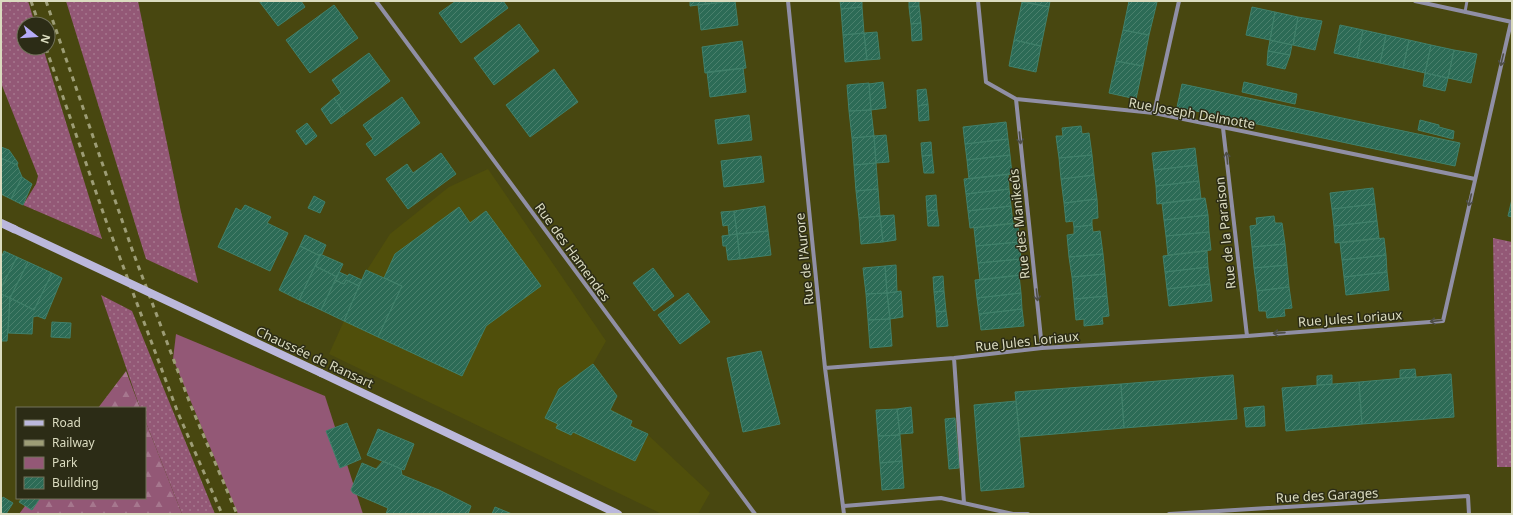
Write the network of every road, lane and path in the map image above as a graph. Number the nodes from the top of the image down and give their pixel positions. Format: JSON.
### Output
{"nodes":[{"id":1,"x":376,"y":1,"type":"edge"},
{"id":2,"x":788,"y":1,"type":"edge"},
{"id":3,"x":978,"y":1,"type":"edge"},
{"id":4,"x":1179,"y":1,"type":"edge"},
{"id":5,"x":1415,"y":1,"type":"edge"},
{"id":6,"x":1467,"y":1,"type":"edge"},
{"id":7,"x":1465,"y":12,"type":"junction"},
{"id":8,"x":1512,"y":22,"type":"edge"},
{"id":9,"x":1016,"y":99,"type":"junction"},
{"id":10,"x":1154,"y":113,"type":"junction"},
{"id":11,"x":1223,"y":128,"type":"junction"},
{"id":12,"x":1475,"y":179,"type":"junction"},
{"id":13,"x":1,"y":223,"type":"edge"},
{"id":14,"x":1247,"y":336,"type":"junction"},
{"id":15,"x":1042,"y":348,"type":"junction"},
{"id":16,"x":954,"y":358,"type":"junction"},
{"id":17,"x":824,"y":368,"type":"junction"},
{"id":18,"x":964,"y":503,"type":"junction"},
{"id":19,"x":844,"y":506,"type":"junction"},
{"id":20,"x":618,"y":514,"type":"edge"},
{"id":21,"x":755,"y":514,"type":"edge"},
{"id":22,"x":844,"y":514,"type":"edge"},
{"id":23,"x":1028,"y":514,"type":"edge"},
{"id":24,"x":1169,"y":514,"type":"edge"},
{"id":25,"x":1469,"y":514,"type":"edge"}],
"edges":[{"from":1,"to":21,"type":"street","name":"Rue des Hamendes"},
{"from":2,"to":17,"type":"street","name":"Rue de l'Aurore"},
{"from":3,"to":9,"type":"street","name":"Rue Joseph Delmotte"},
{"from":4,"to":10,"type":"street"},
{"from":5,"to":7,"type":"street"},
{"from":6,"to":7,"type":"lane"},
{"from":7,"to":8,"type":"street"},
{"from":8,"to":12,"type":"street","name":"Rue Jules Loriaux","one_way":true},
{"from":9,"to":10,"type":"street","name":"Rue Joseph Delmotte"},
{"from":9,"to":15,"type":"street","name":"Rue des Manikeûs","one_way":true},
{"from":10,"to":11,"type":"street","name":"Rue Joseph Delmotte"},
{"from":11,"to":12,"type":"street","name":"Rue Joseph Delmotte"},
{"from":14,"to":11,"type":"street","name":"Rue de la Paraison","one_way":true},
{"from":12,"to":14,"type":"street","name":"Rue Jules Loriaux","one_way":true},
{"from":13,"to":20,"type":"main road","name":"Chaussée de Ransart","bridge":true},
{"from":14,"to":15,"type":"street","name":"Rue Jules Loriaux"},
{"from":15,"to":16,"type":"street","name":"Rue Jules Loriaux"},
{"from":16,"to":17,"type":"street","name":"Rue Jules Loriaux"},
{"from":16,"to":18,"type":"street"},
{"from":17,"to":19,"type":"street","name":"Rue de l'Aurore"},
{"from":18,"to":19,"type":"street"},
{"from":18,"to":23,"type":"street"},
{"from":19,"to":22,"type":"street","name":"Rue de l'Aurore"},
{"from":24,"to":25,"type":"street","name":"Rue des Garages"}]}
